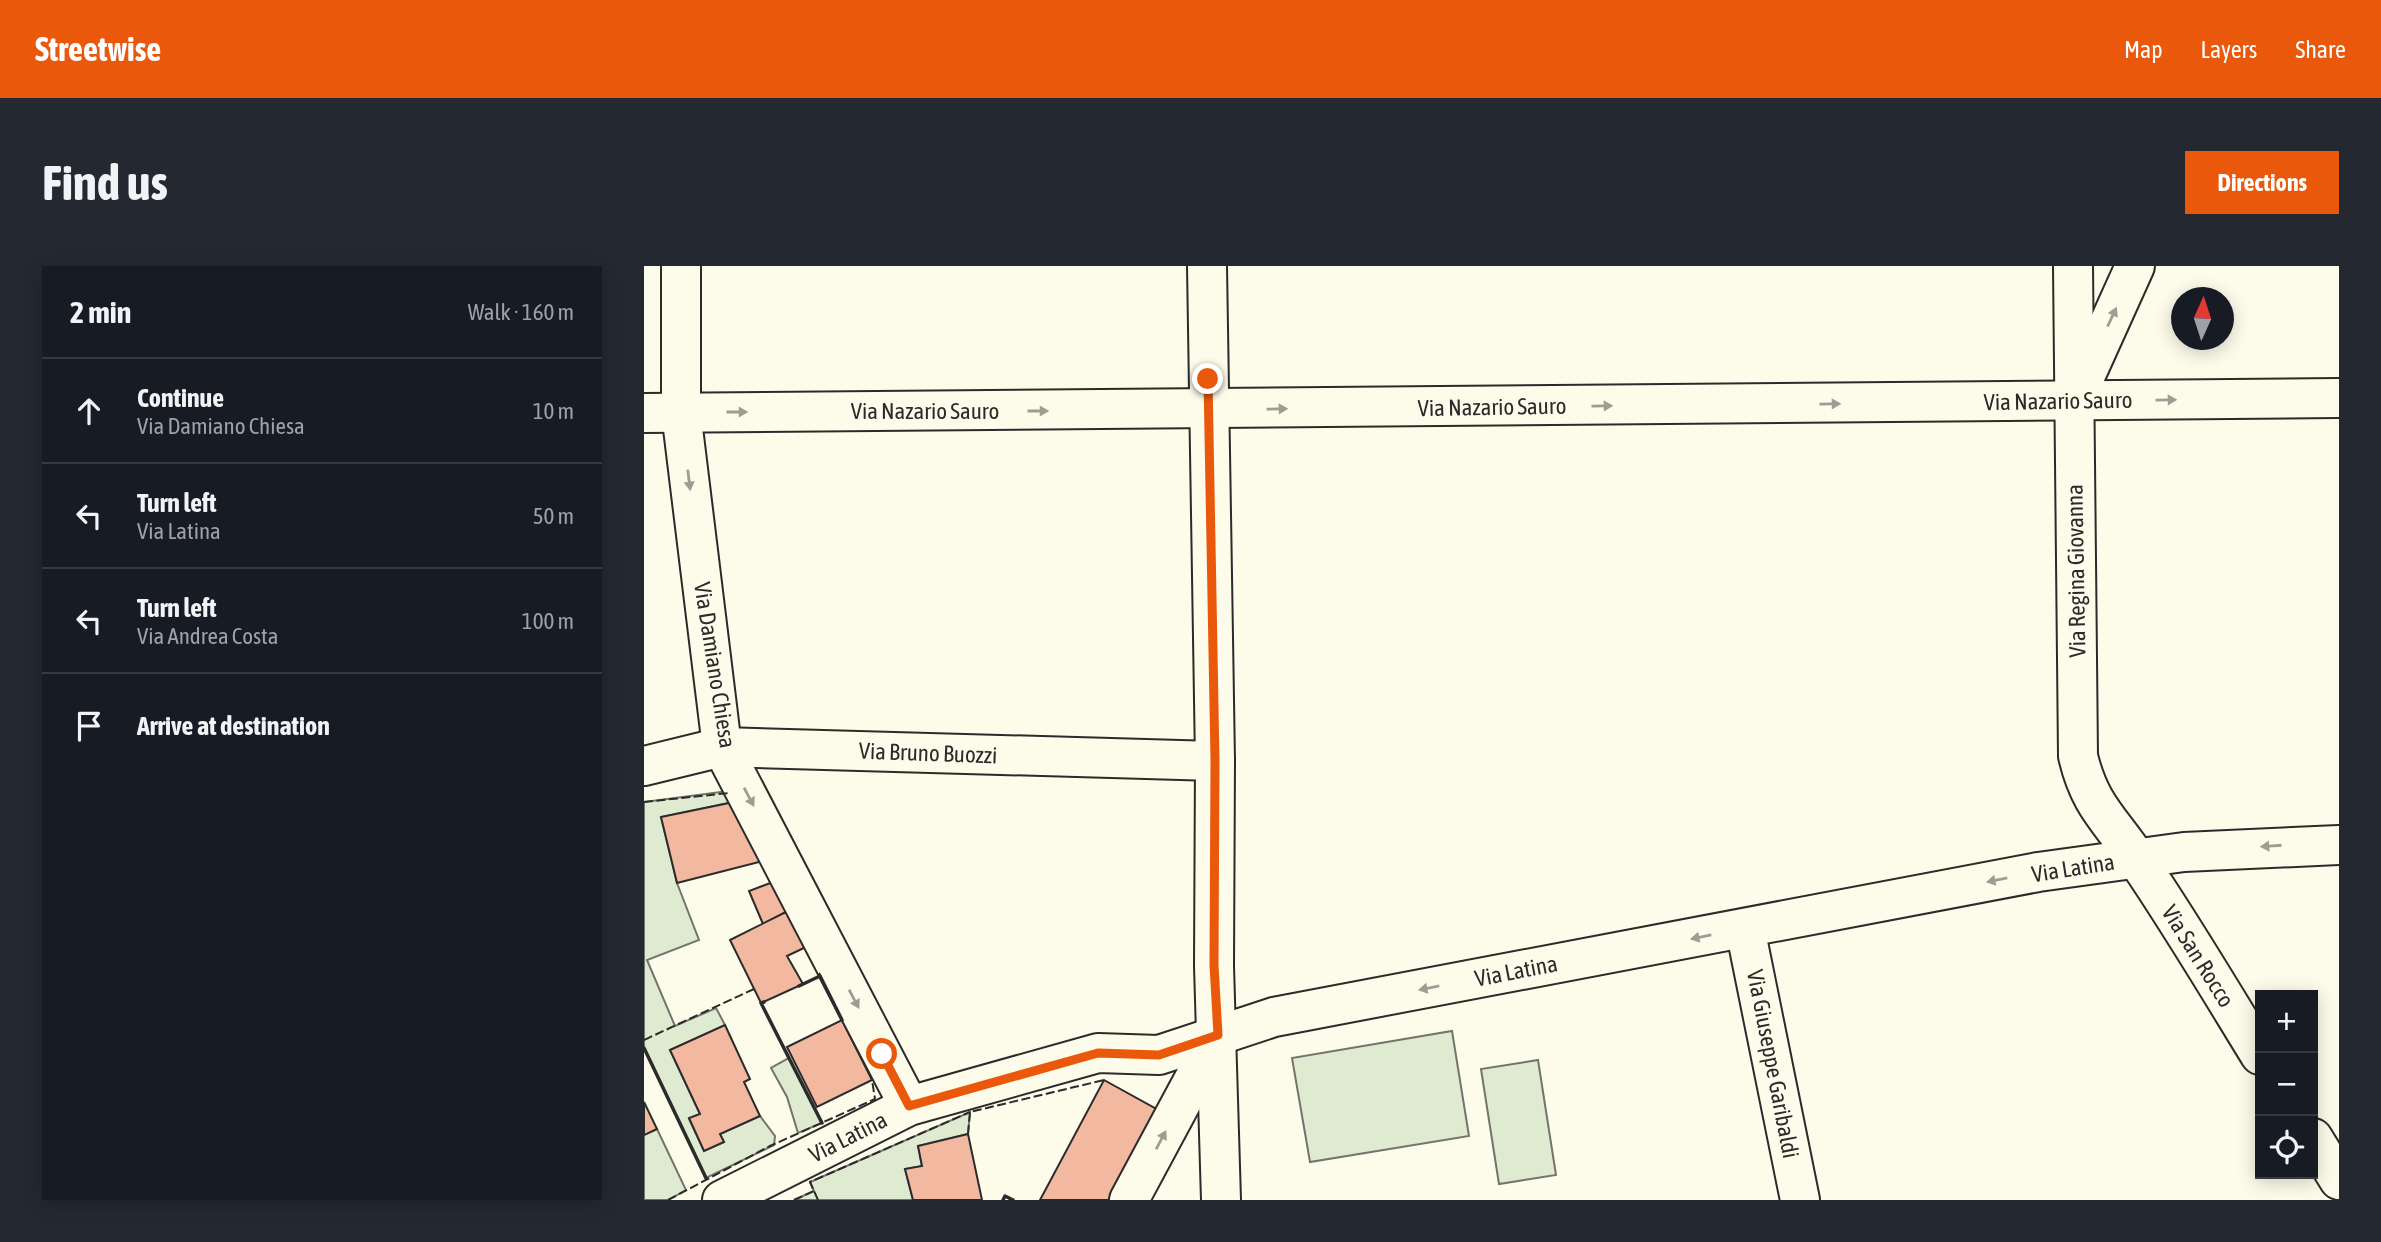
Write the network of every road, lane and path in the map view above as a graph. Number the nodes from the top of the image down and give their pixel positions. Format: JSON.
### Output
{"nodes":[{"id":1,"x":681,"y":266,"type":"edge"},
{"id":2,"x":1207,"y":266,"type":"edge"},
{"id":3,"x":2073,"y":266,"type":"edge"},
{"id":4,"x":2135,"y":266,"type":"edge"},
{"id":5,"x":2339,"y":398,"type":"edge"},
{"id":6,"x":2074,"y":401,"type":"junction"},
{"id":7,"x":1208,"y":410,"type":"junction"},
{"id":8,"x":662,"y":413,"type":"edge"},
{"id":9,"x":723,"y":747,"type":"junction"},
{"id":10,"x":1215,"y":761,"type":"junction"},
{"id":11,"x":644,"y":766,"type":"edge"},
{"id":12,"x":2339,"y":845,"type":"edge"},
{"id":13,"x":2136,"y":858,"type":"junction"},
{"id":14,"x":1745,"y":928,"type":"junction"},
{"id":15,"x":1218,"y":1035,"type":"junction"},
{"id":16,"x":2259,"y":1053,"type":"edge"},
{"id":17,"x":909,"y":1106,"type":"junction"},
{"id":18,"x":2318,"y":1146,"type":"edge"},
{"id":19,"x":2339,"y":1180,"type":"edge"},
{"id":20,"x":722,"y":1200,"type":"edge"},
{"id":21,"x":1129,"y":1200,"type":"edge"},
{"id":22,"x":1221,"y":1200,"type":"edge"},
{"id":23,"x":1800,"y":1200,"type":"edge"}],
"edges":[{"from":1,"to":8,"type":"street","name":"Via Damiano Chiesa"},
{"from":2,"to":7,"type":"street"},
{"from":3,"to":6,"type":"street","name":"Via Regina Giovanna"},
{"from":6,"to":4,"type":"street","one_way":true},
{"from":6,"to":5,"type":"street","name":"Via Nazario Sauro","one_way":true},
{"from":7,"to":6,"type":"street","name":"Via Nazario Sauro","one_way":true},
{"from":6,"to":13,"type":"street","name":"Via Regina Giovanna"},
{"from":8,"to":7,"type":"street","name":"Via Nazario Sauro","one_way":true},
{"from":7,"to":10,"type":"street"},
{"from":8,"to":9,"type":"street","name":"Via Damiano Chiesa","one_way":true},
{"from":9,"to":10,"type":"street","name":"Via Bruno Buozzi"},
{"from":9,"to":11,"type":"street","name":"Via Bruno Buozzi"},
{"from":9,"to":17,"type":"street","name":"Via Damiano Chiesa","one_way":true},
{"from":10,"to":15,"type":"street"},
{"from":12,"to":13,"type":"street","name":"Via Latina","one_way":true},
{"from":13,"to":14,"type":"street","name":"Via Latina","one_way":true},
{"from":13,"to":16,"type":"street","name":"Via San Rocco"},
{"from":14,"to":15,"type":"street","name":"Via Latina","one_way":true},
{"from":14,"to":23,"type":"street","name":"Via Giuseppe Garibaldi"},
{"from":15,"to":17,"type":"street","name":"Via Latina"},
{"from":21,"to":15,"type":"street","one_way":true},
{"from":15,"to":22,"type":"street"},
{"from":17,"to":20,"type":"street","name":"Via Latina"},
{"from":18,"to":19,"type":"street"}]}
